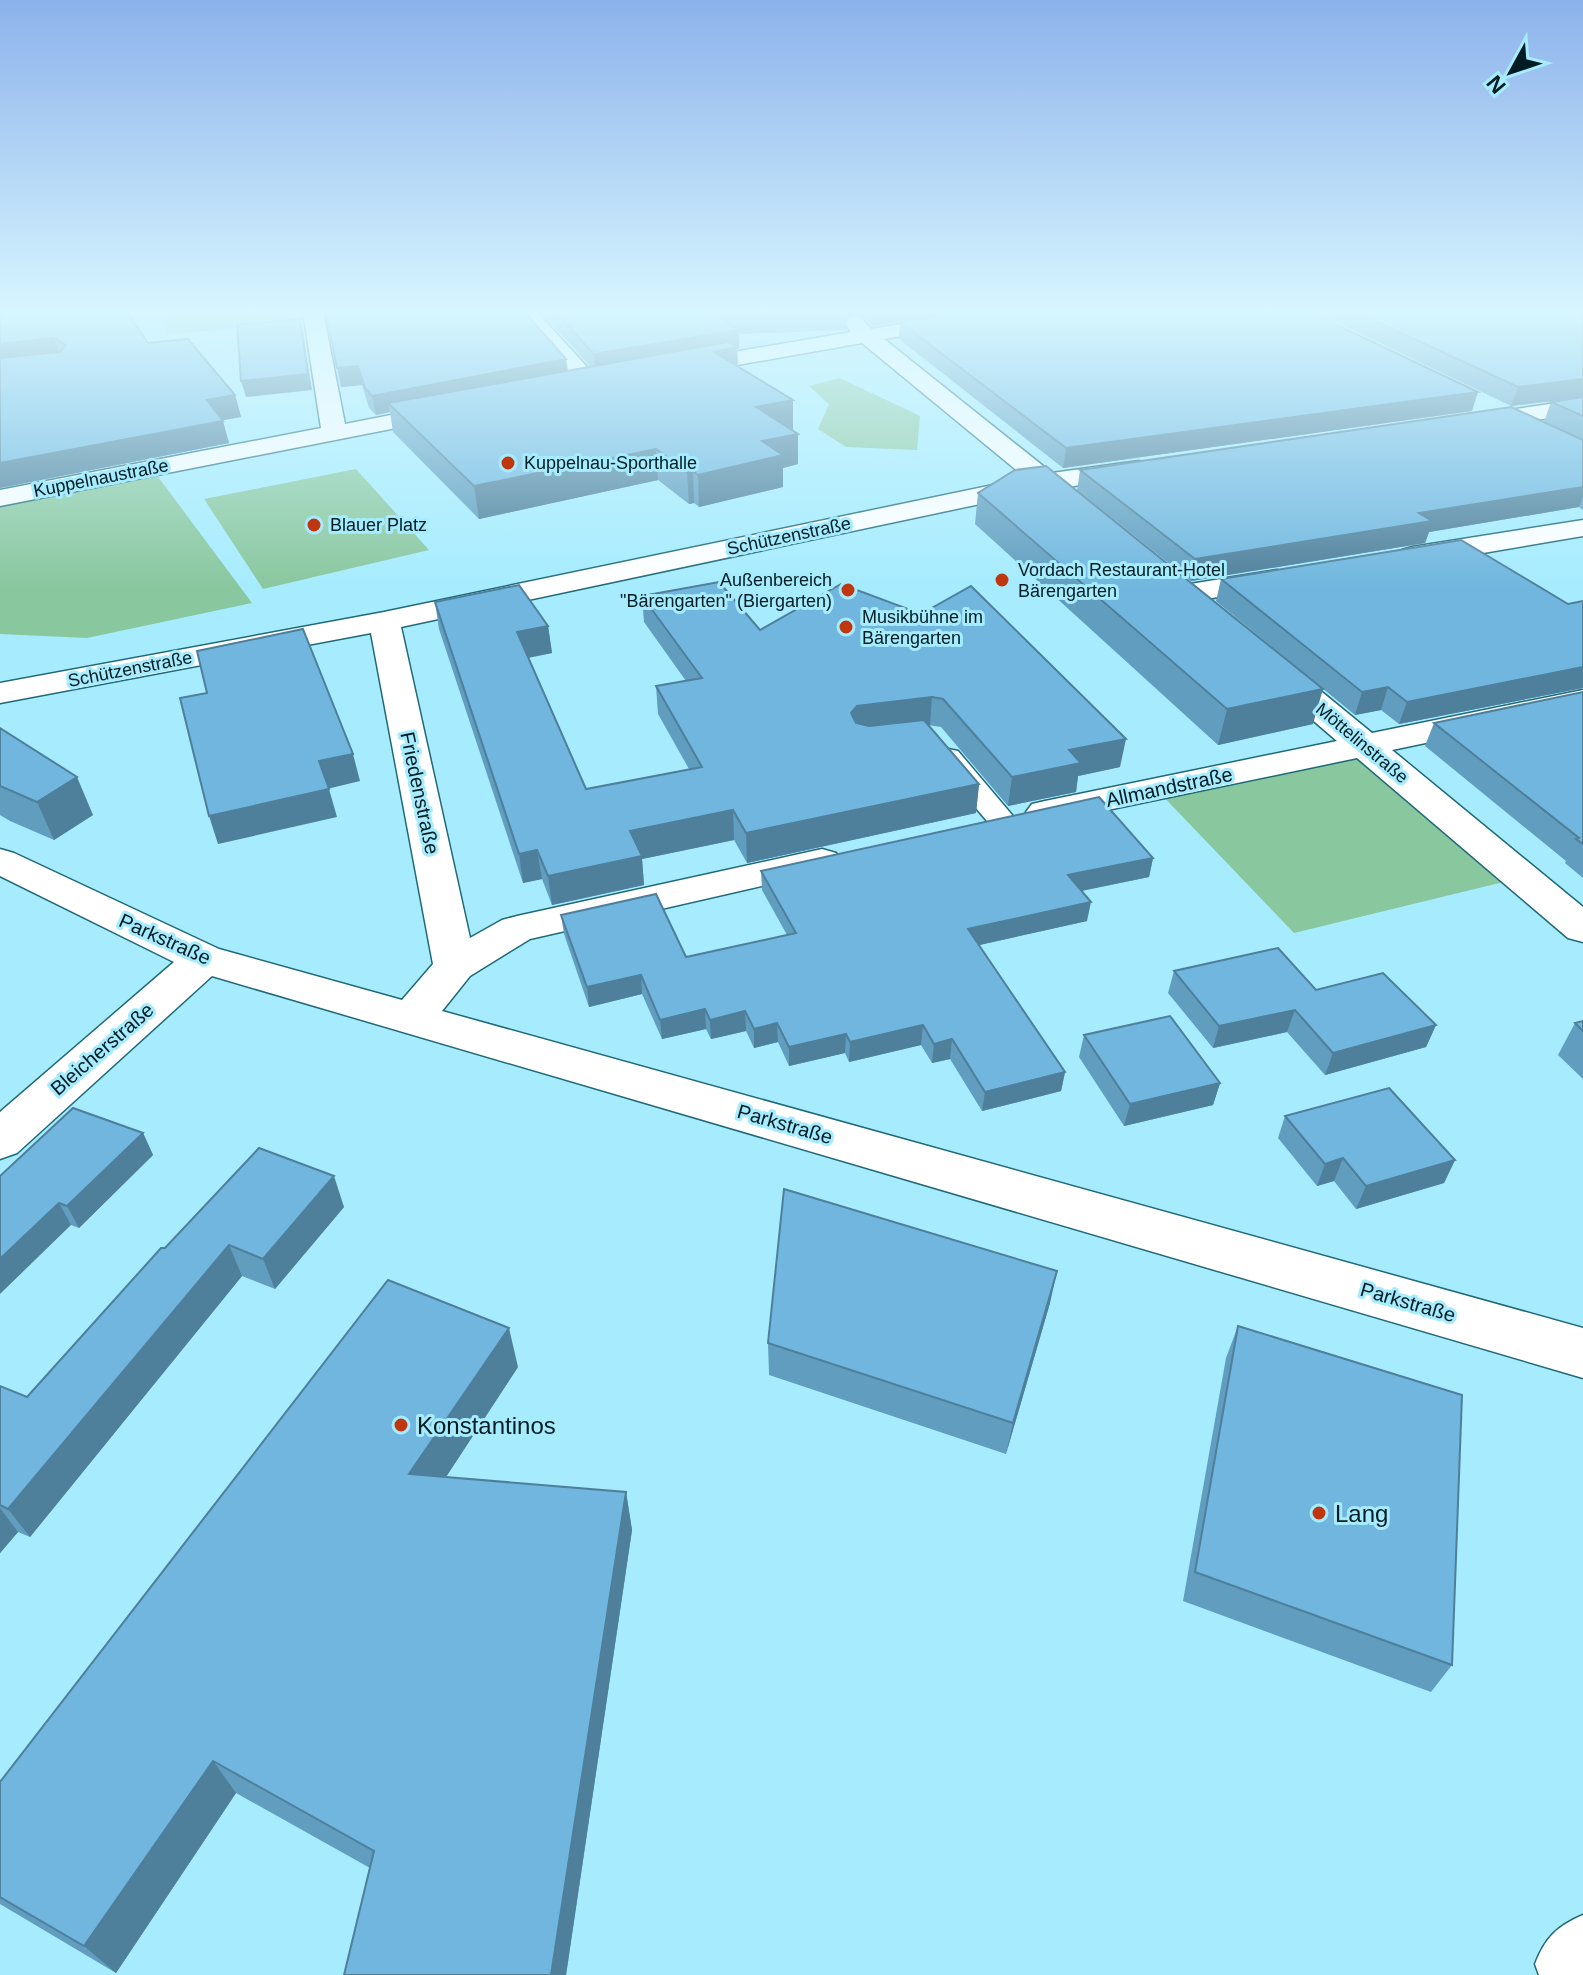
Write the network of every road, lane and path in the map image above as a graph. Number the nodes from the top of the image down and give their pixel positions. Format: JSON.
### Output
{"nodes":[{"id":1,"x":329,"y":404,"type":"edge"},
{"id":2,"x":950,"y":404,"type":"edge"},
{"id":3,"x":1482,"y":404,"type":"edge"},
{"id":4,"x":1583,"y":406,"type":"edge"},
{"id":5,"x":468,"y":407,"type":"edge"},
{"id":6,"x":1510,"y":418,"type":"junction"},
{"id":7,"x":1448,"y":426,"type":"edge"},
{"id":8,"x":334,"y":432,"type":"junction"},
{"id":9,"x":1546,"y":436,"type":"edge"},
{"id":10,"x":1170,"y":464,"type":"edge"},
{"id":11,"x":1046,"y":482,"type":"junction"},
{"id":12,"x":0,"y":498,"type":"edge"},
{"id":13,"x":1077,"y":507,"type":"edge"},
{"id":14,"x":1583,"y":528,"type":"edge"},
{"id":15,"x":1383,"y":561,"type":"edge"},
{"id":16,"x":1307,"y":574,"type":"edge"},
{"id":17,"x":1160,"y":575,"type":"edge"},
{"id":18,"x":1184,"y":594,"type":"junction"},
{"id":19,"x":1208,"y":614,"type":"edge"},
{"id":20,"x":384,"y":621,"type":"junction"},
{"id":21,"x":1257,"y":655,"type":"edge"},
{"id":22,"x":0,"y":693,"type":"edge"},
{"id":23,"x":1583,"y":700,"type":"edge"},
{"id":24,"x":930,"y":736,"type":"edge"},
{"id":25,"x":1366,"y":747,"type":"junction"},
{"id":26,"x":1002,"y":821,"type":"junction"},
{"id":27,"x":957,"y":831,"type":"edge"},
{"id":28,"x":851,"y":855,"type":"edge"},
{"id":29,"x":0,"y":861,"type":"edge"},
{"id":30,"x":1583,"y":929,"type":"edge"},
{"id":31,"x":204,"y":959,"type":"junction"},
{"id":32,"x":455,"y":966,"type":"junction"},
{"id":33,"x":412,"y":1018,"type":"junction"},
{"id":34,"x":0,"y":1140,"type":"edge"},
{"id":35,"x":1583,"y":1353,"type":"edge"}],
"edges":[{"from":1,"to":8,"type":"street"},
{"from":2,"to":11,"type":"street"},
{"from":3,"to":6,"type":"street"},
{"from":4,"to":6,"type":"street"},
{"from":5,"to":8,"type":"street","name":"Kuppelnaustraße"},
{"from":6,"to":7,"type":"street"},
{"from":6,"to":9,"type":"street"},
{"from":8,"to":12,"type":"street","name":"Kuppelnaustraße"},
{"from":10,"to":11,"type":"street","name":"Schützenstraße"},
{"from":11,"to":13,"type":"street"},
{"from":11,"to":20,"type":"street","name":"Schützenstraße"},
{"from":14,"to":15,"type":"street"},
{"from":16,"to":18,"type":"street"},
{"from":17,"to":18,"type":"street"},
{"from":18,"to":19,"type":"street"},
{"from":20,"to":22,"type":"street","name":"Schützenstraße"},
{"from":20,"to":32,"type":"street","name":"Friedenstraße"},
{"from":21,"to":25,"type":"street","name":"Möttelinstraße"},
{"from":23,"to":25,"type":"street","name":"Allmandstraße"},
{"from":24,"to":26,"type":"lane"},
{"from":25,"to":26,"type":"street","name":"Allmandstraße"},
{"from":25,"to":30,"type":"street","name":"Möttelinstraße"},
{"from":26,"to":27,"type":"street","name":"Allmandstraße"},
{"from":28,"to":32,"type":"street"},
{"from":29,"to":31,"type":"street","name":"Parkstraße"},
{"from":31,"to":33,"type":"street","name":"Parkstraße"},
{"from":31,"to":34,"type":"street","name":"Bleicherstraße"},
{"from":32,"to":33,"type":"street"},
{"from":33,"to":35,"type":"street","name":"Parkstraße"}]}
